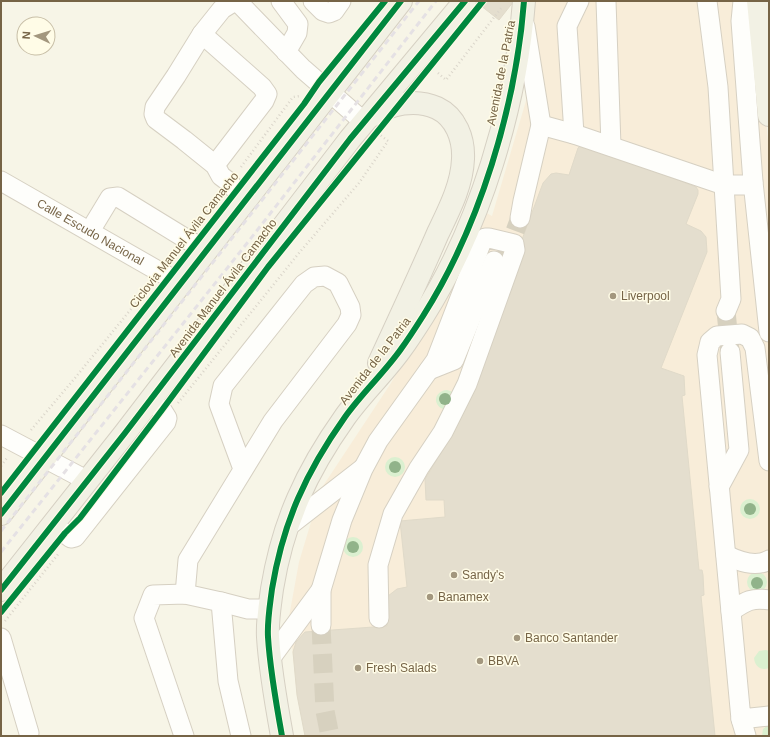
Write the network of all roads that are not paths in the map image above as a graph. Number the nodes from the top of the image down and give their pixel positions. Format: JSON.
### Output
{"nodes":[{"id":1,"x":236,"y":1,"type":"edge"},
{"id":2,"x":281,"y":1,"type":"edge"},
{"id":3,"x":313,"y":1,"type":"edge"},
{"id":4,"x":341,"y":1,"type":"edge"},
{"id":5,"x":401,"y":1,"type":"edge"},
{"id":6,"x":465,"y":1,"type":"edge"},
{"id":7,"x":579,"y":1,"type":"edge"},
{"id":8,"x":606,"y":1,"type":"edge"},
{"id":9,"x":707,"y":1,"type":"edge"},
{"id":10,"x":743,"y":1,"type":"edge"},
{"id":11,"x":758,"y":1,"type":"edge"},
{"id":12,"x":524,"y":7,"type":"edge"},
{"id":13,"x":202,"y":34,"type":"junction"},
{"id":14,"x":286,"y":52,"type":"junction"},
{"id":15,"x":329,"y":92,"type":"junction"},
{"id":16,"x":769,"y":115,"type":"edge"},
{"id":17,"x":541,"y":125,"type":"junction"},
{"id":18,"x":371,"y":131,"type":"junction"},
{"id":19,"x":574,"y":134,"type":"junction"},
{"id":20,"x":611,"y":146,"type":"junction"},
{"id":21,"x":215,"y":165,"type":"junction"},
{"id":22,"x":1,"y":181,"type":"edge"},
{"id":23,"x":753,"y":182,"type":"junction"},
{"id":24,"x":724,"y":185,"type":"junction"},
{"id":25,"x":245,"y":201,"type":"junction"},
{"id":26,"x":518,"y":211,"type":"tunnel mouth"},
{"id":27,"x":90,"y":231,"type":"junction"},
{"id":28,"x":206,"y":251,"type":"junction"},
{"id":29,"x":181,"y":284,"type":"junction"},
{"id":30,"x":731,"y":307,"type":"tunnel mouth"},
{"id":31,"x":769,"y":332,"type":"edge"},
{"id":32,"x":749,"y":351,"type":"edge"},
{"id":33,"x":429,"y":370,"type":"junction"},
{"id":34,"x":467,"y":384,"type":"junction"},
{"id":35,"x":365,"y":391,"type":"junction"},
{"id":36,"x":150,"y":401,"type":"junction"},
{"id":37,"x":1,"y":435,"type":"edge"},
{"id":38,"x":45,"y":459,"type":"junction"},
{"id":39,"x":769,"y":461,"type":"edge"},
{"id":40,"x":243,"y":469,"type":"junction"},
{"id":41,"x":363,"y":469,"type":"junction"},
{"id":42,"x":769,"y":472,"type":"edge"},
{"id":43,"x":88,"y":481,"type":"junction"},
{"id":44,"x":719,"y":487,"type":"junction"},
{"id":45,"x":1,"y":514,"type":"edge"},
{"id":46,"x":53,"y":525,"type":"junction"},
{"id":47,"x":286,"y":528,"type":"junction"},
{"id":48,"x":726,"y":555,"type":"junction"},
{"id":49,"x":769,"y":560,"type":"edge"},
{"id":50,"x":1,"y":590,"type":"edge"},
{"id":51,"x":321,"y":590,"type":"junction"},
{"id":52,"x":185,"y":594,"type":"junction"},
{"id":53,"x":769,"y":600,"type":"edge"},
{"id":54,"x":221,"y":602,"type":"junction"},
{"id":55,"x":269,"y":609,"type":"junction"},
{"id":56,"x":731,"y":611,"type":"junction"},
{"id":57,"x":380,"y":618,"type":"dead end"},
{"id":58,"x":321,"y":625,"type":"tunnel mouth"},
{"id":59,"x":1,"y":638,"type":"edge"},
{"id":60,"x":270,"y":659,"type":"junction"},
{"id":61,"x":769,"y":716,"type":"edge"},
{"id":62,"x":743,"y":727,"type":"edge"},
{"id":63,"x":29,"y":733,"type":"dead end"},
{"id":64,"x":184,"y":736,"type":"edge"},
{"id":65,"x":240,"y":736,"type":"edge"},
{"id":66,"x":282,"y":736,"type":"edge"}],
"edges":[{"from":1,"to":13,"type":"street"},
{"from":1,"to":14,"type":"street"},
{"from":2,"to":14,"type":"street"},
{"from":3,"to":4,"type":"street"},
{"from":5,"to":15,"type":"main road"},
{"from":6,"to":18,"type":"main road","name":"Avenida Manuel Ávila Camacho"},
{"from":7,"to":19,"type":"street"},
{"from":8,"to":20,"type":"street"},
{"from":9,"to":24,"type":"street"},
{"from":10,"to":23,"type":"street"},
{"from":11,"to":16,"type":"main road"},
{"from":12,"to":17,"type":"street"},
{"from":12,"to":35,"type":"main road","name":"Avenida de la Patria"},
{"from":13,"to":21,"type":"street"},
{"from":13,"to":21,"type":"street"},
{"from":14,"to":15,"type":"street"},
{"from":15,"to":18,"type":"street"},
{"from":15,"to":25,"type":"main road"},
{"from":17,"to":19,"type":"street"},
{"from":17,"to":26,"type":"street"},
{"from":18,"to":35,"type":"main road"},
{"from":18,"to":36,"type":"main road","name":"Avenida Manuel Ávila Camacho"},
{"from":19,"to":20,"type":"street"},
{"from":20,"to":24,"type":"street"},
{"from":21,"to":25,"type":"street"},
{"from":22,"to":27,"type":"street","name":"Calle Escudo Nacional"},
{"from":23,"to":24,"type":"street"},
{"from":23,"to":31,"type":"street"},
{"from":24,"to":30,"type":"street"},
{"from":25,"to":28,"type":"main road"},
{"from":27,"to":28,"type":"street"},
{"from":27,"to":29,"type":"street","name":"Calle Escudo Nacional"},
{"from":28,"to":29,"type":"main road"},
{"from":29,"to":38,"type":"main road"},
{"from":32,"to":39,"type":"street"},
{"from":32,"to":42,"type":"street"},
{"from":32,"to":44,"type":"street"},
{"from":32,"to":44,"type":"street"},
{"from":33,"to":34,"type":"street"},
{"from":33,"to":34,"type":"street"},
{"from":33,"to":41,"type":"street"},
{"from":34,"to":57,"type":"street"},
{"from":35,"to":47,"type":"main road","name":"Avenida de la Patria"},
{"from":36,"to":43,"type":"main road","name":"Avenida Manuel Ávila Camacho"},
{"from":36,"to":46,"type":"street"},
{"from":37,"to":38,"type":"street"},
{"from":38,"to":43,"type":"street"},
{"from":38,"to":45,"type":"main road"},
{"from":40,"to":40,"type":"street"},
{"from":40,"to":52,"type":"street"},
{"from":41,"to":47,"type":"street"},
{"from":41,"to":51,"type":"street"},
{"from":43,"to":46,"type":"main road","name":"Avenida Manuel Ávila Camacho"},
{"from":44,"to":48,"type":"street"},
{"from":46,"to":50,"type":"main road","name":"Avenida Manuel Ávila Camacho"},
{"from":47,"to":55,"type":"main road","name":"Avenida de la Patria"},
{"from":48,"to":49,"type":"street"},
{"from":48,"to":56,"type":"street"},
{"from":51,"to":58,"type":"street"},
{"from":51,"to":60,"type":"street"},
{"from":52,"to":54,"type":"street"},
{"from":52,"to":64,"type":"street"},
{"from":53,"to":56,"type":"street"},
{"from":54,"to":55,"type":"street"},
{"from":54,"to":65,"type":"street"},
{"from":55,"to":60,"type":"main road","name":"Avenida de la Patria"},
{"from":56,"to":62,"type":"street"},
{"from":59,"to":63,"type":"street"},
{"from":60,"to":66,"type":"main road","name":"Avenida de la Patria"},
{"from":61,"to":62,"type":"street"}]}
